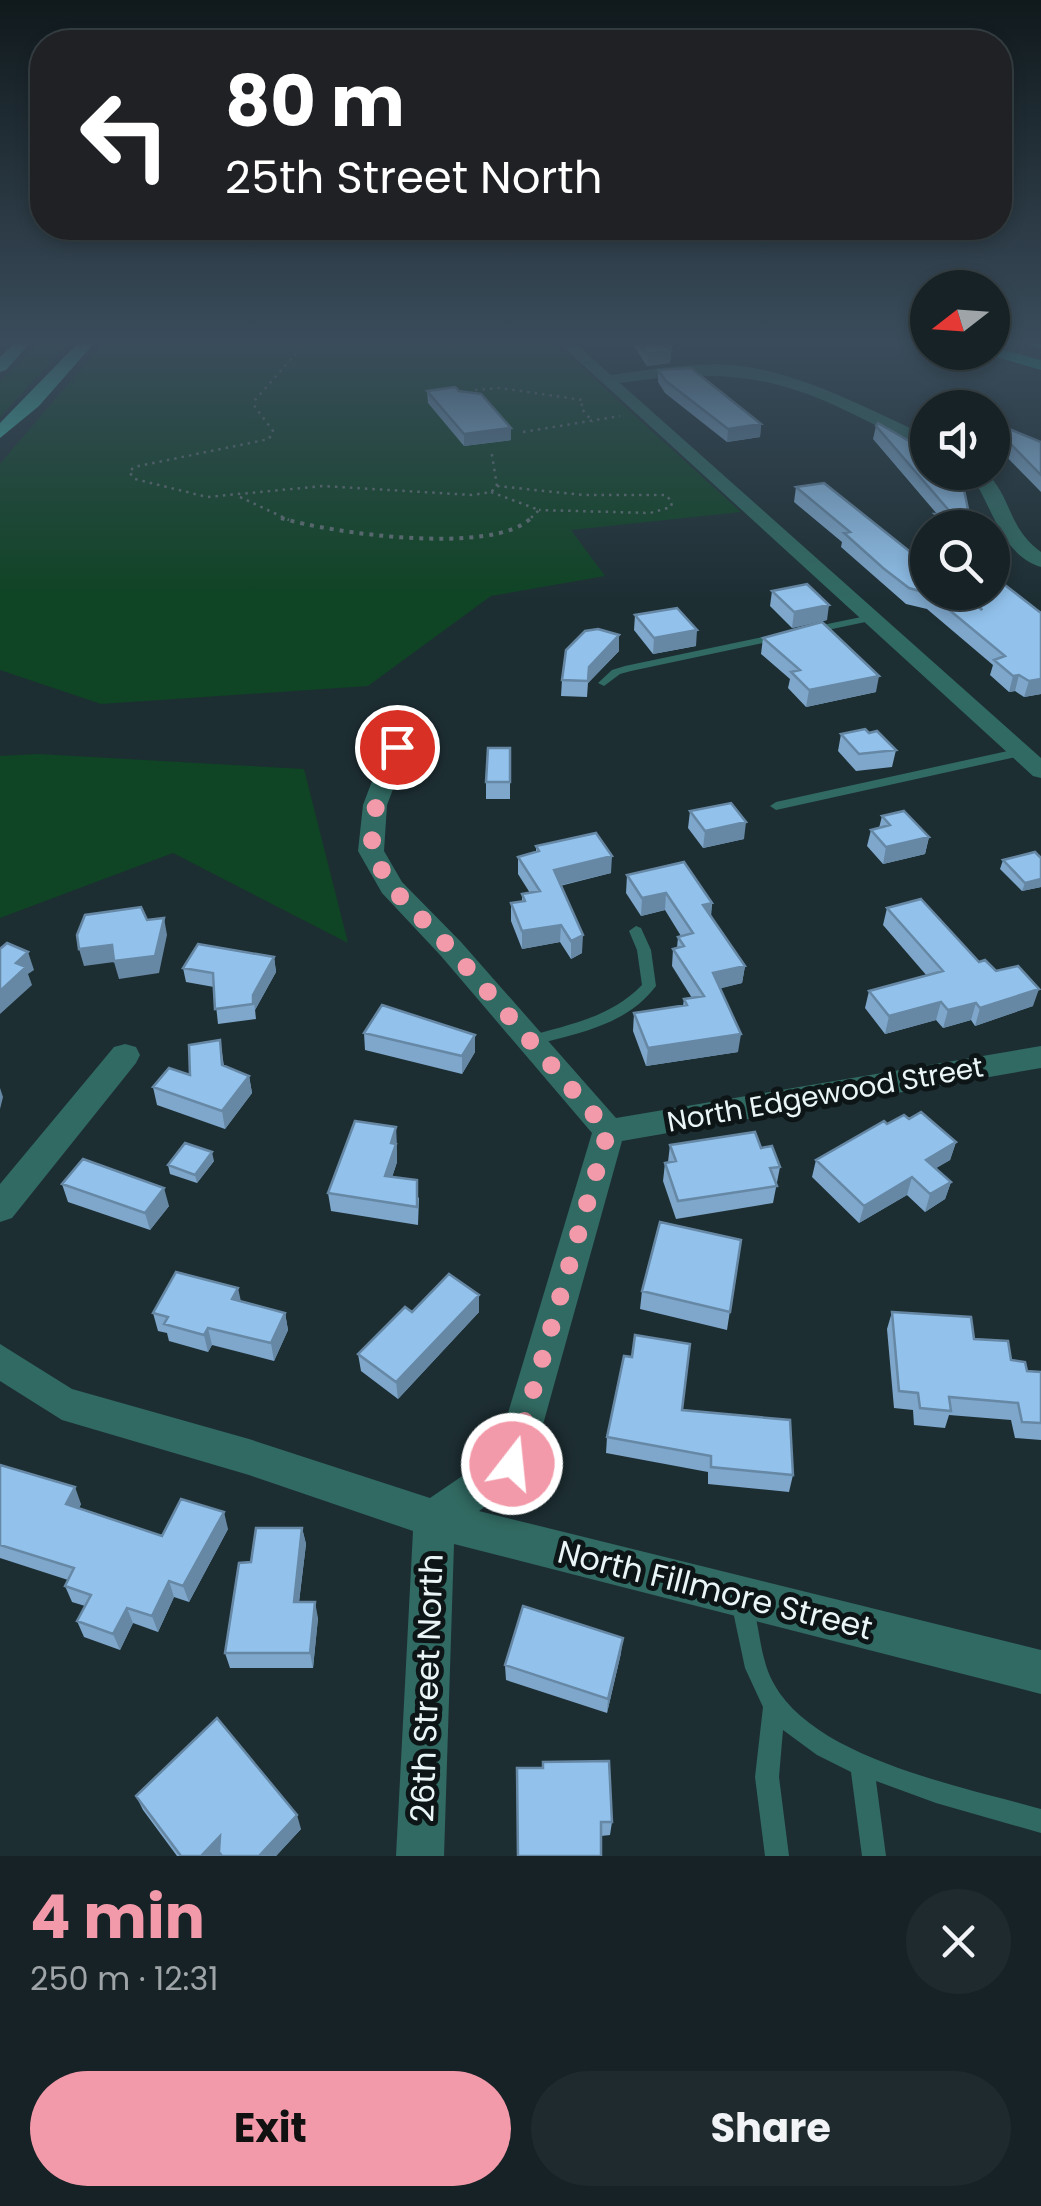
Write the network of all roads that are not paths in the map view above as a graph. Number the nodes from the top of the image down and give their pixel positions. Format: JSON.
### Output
{"nodes":[{"id":1,"x":662,"y":429,"type":"edge"},
{"id":2,"x":991,"y":490,"type":"edge"},
{"id":3,"x":1041,"y":561,"type":"edge"},
{"id":4,"x":871,"y":618,"type":"junction"},
{"id":5,"x":604,"y":683,"type":"dead end"},
{"id":6,"x":1025,"y":744,"type":"edge"},
{"id":7,"x":397,"y":747,"type":"dead end"},
{"id":8,"x":1041,"y":770,"type":"edge"},
{"id":9,"x":776,"y":806,"type":"dead end"},
{"id":10,"x":636,"y":931,"type":"dead end"},
{"id":11,"x":530,"y":1041,"type":"junction"},
{"id":12,"x":125,"y":1055,"type":"dead end"},
{"id":13,"x":1041,"y":1057,"type":"edge"},
{"id":14,"x":608,"y":1131,"type":"junction"},
{"id":15,"x":0,"y":1208,"type":"edge"},
{"id":16,"x":0,"y":1360,"type":"edge"},
{"id":17,"x":434,"y":1519,"type":"junction"},
{"id":18,"x":742,"y":1596,"type":"junction"},
{"id":19,"x":1041,"y":1672,"type":"edge"},
{"id":20,"x":774,"y":1705,"type":"junction"},
{"id":21,"x":862,"y":1766,"type":"junction"},
{"id":22,"x":1041,"y":1821,"type":"edge"},
{"id":23,"x":420,"y":1856,"type":"edge"},
{"id":24,"x":777,"y":1856,"type":"edge"},
{"id":25,"x":874,"y":1856,"type":"edge"}],
"edges":[{"from":1,"to":4,"type":"street"},
{"from":2,"to":3,"type":"street"},
{"from":4,"to":5,"type":"lane"},
{"from":4,"to":6,"type":"street"},
{"from":6,"to":8,"type":"street"},
{"from":6,"to":9,"type":"lane"},
{"from":7,"to":11,"type":"street"},
{"from":10,"to":11,"type":"lane"},
{"from":11,"to":14,"type":"street"},
{"from":12,"to":15,"type":"street"},
{"from":13,"to":14,"type":"street","name":"North Edgewood Street"},
{"from":14,"to":17,"type":"street"},
{"from":16,"to":17,"type":"street","name":"North Fillmore Street"},
{"from":17,"to":18,"type":"street","name":"North Fillmore Street"},
{"from":17,"to":23,"type":"street","name":"26th Street North"},
{"from":18,"to":19,"type":"street","name":"North Fillmore Street"},
{"from":18,"to":20,"type":"lane"},
{"from":20,"to":21,"type":"lane"},
{"from":20,"to":24,"type":"lane"},
{"from":21,"to":22,"type":"lane"},
{"from":21,"to":25,"type":"lane"}]}
